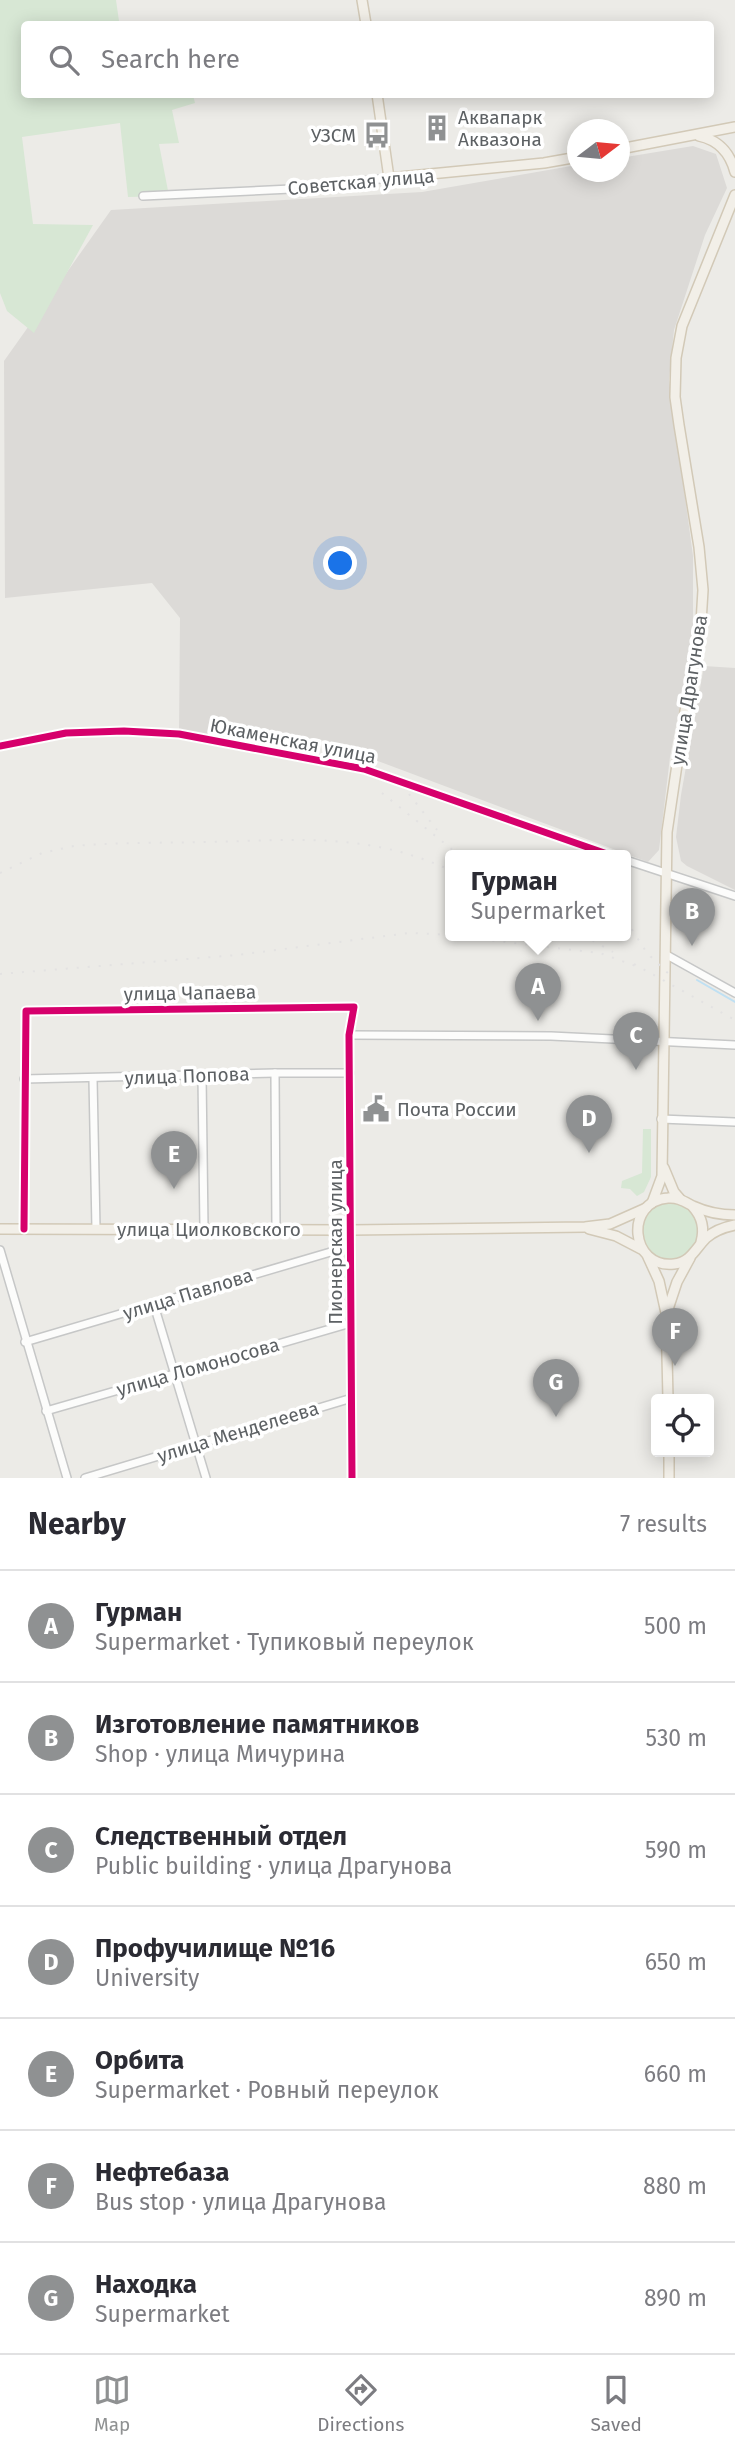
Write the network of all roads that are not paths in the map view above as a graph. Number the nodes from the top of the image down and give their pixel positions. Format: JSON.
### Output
{"nodes":[{"id":1,"x":362,"y":0,"type":"edge"},
{"id":2,"x":366,"y":21,"type":"edge"},
{"id":3,"x":377,"y":98,"type":"edge"},
{"id":4,"x":735,"y":127,"type":"edge"},
{"id":5,"x":694,"y":135,"type":"junction"},
{"id":6,"x":630,"y":147,"type":"edge"},
{"id":7,"x":567,"y":159,"type":"edge"},
{"id":8,"x":735,"y":172,"type":"edge"},
{"id":9,"x":389,"y":178,"type":"junction"},
{"id":10,"x":735,"y":195,"type":"edge"},
{"id":11,"x":143,"y":196,"type":"dead end"},
{"id":12,"x":0,"y":746,"type":"edge"},
{"id":13,"x":596,"y":850,"type":"edge"},
{"id":14,"x":631,"y":862,"type":"edge"},
{"id":15,"x":666,"y":875,"type":"junction"},
{"id":16,"x":735,"y":896,"type":"edge"},
{"id":17,"x":665,"y":954,"type":"junction"},
{"id":18,"x":735,"y":993,"type":"edge"},
{"id":19,"x":354,"y":1007,"type":"joint"},
{"id":20,"x":349,"y":1035,"type":"junction"},
{"id":21,"x":663,"y":1042,"type":"junction"},
{"id":22,"x":735,"y":1045,"type":"edge"},
{"id":23,"x":275,"y":1073,"type":"junction"},
{"id":24,"x":350,"y":1073,"type":"junction"},
{"id":25,"x":202,"y":1076,"type":"junction"},
{"id":26,"x":24,"y":1079,"type":"junction"},
{"id":27,"x":93,"y":1079,"type":"junction"},
{"id":28,"x":661,"y":1119,"type":"junction"},
{"id":29,"x":735,"y":1122,"type":"edge"},
{"id":30,"x":662,"y":1156,"type":"junction"},
{"id":31,"x":681,"y":1200,"type":"junction"},
{"id":32,"x":649,"y":1205,"type":"junction"},
{"id":33,"x":691,"y":1206,"type":"junction"},
{"id":34,"x":735,"y":1215,"type":"edge"},
{"id":35,"x":735,"y":1225,"type":"edge"},
{"id":36,"x":585,"y":1227,"type":"junction"},
{"id":37,"x":0,"y":1229,"type":"edge"},
{"id":38,"x":24,"y":1229,"type":"junction"},
{"id":39,"x":96,"y":1229,"type":"junction"},
{"id":40,"x":204,"y":1229,"type":"junction"},
{"id":41,"x":276,"y":1230,"type":"junction"},
{"id":42,"x":351,"y":1230,"type":"junction"},
{"id":43,"x":700,"y":1245,"type":"junction"},
{"id":44,"x":351,"y":1246,"type":"junction"},
{"id":45,"x":0,"y":1250,"type":"edge"},
{"id":46,"x":645,"y":1253,"type":"junction"},
{"id":47,"x":690,"y":1258,"type":"junction"},
{"id":48,"x":154,"y":1306,"type":"junction"},
{"id":49,"x":666,"y":1313,"type":"junction"},
{"id":50,"x":351,"y":1323,"type":"junction"},
{"id":51,"x":25,"y":1342,"type":"junction"},
{"id":52,"x":175,"y":1373,"type":"junction"},
{"id":53,"x":668,"y":1394,"type":"edge"},
{"id":54,"x":352,"y":1398,"type":"junction"},
{"id":55,"x":46,"y":1411,"type":"junction"},
{"id":56,"x":197,"y":1444,"type":"junction"},
{"id":57,"x":669,"y":1457,"type":"edge"},
{"id":58,"x":67,"y":1478,"type":"edge"},
{"id":59,"x":85,"y":1478,"type":"edge"},
{"id":60,"x":206,"y":1478,"type":"edge"},
{"id":61,"x":352,"y":1478,"type":"edge"},
{"id":62,"x":669,"y":1478,"type":"edge"}],
"edges":[{"from":1,"to":2,"type":"main road"},
{"from":3,"to":9,"type":"main road"},
{"from":4,"to":5,"type":"main road"},
{"from":5,"to":6,"type":"main road"},
{"from":5,"to":8,"type":"main road"},
{"from":7,"to":9,"type":"main road","name":"Советская улица"},
{"from":9,"to":11,"type":"street","name":"Советская улица"},
{"from":10,"to":15,"type":"main road","name":"улица Драгунова"},
{"from":12,"to":13,"type":"street","name":"Юкаменская улица"},
{"from":14,"to":15,"type":"street"},
{"from":15,"to":16,"type":"street"},
{"from":15,"to":17,"type":"main road","name":"улица Драгунова"},
{"from":17,"to":18,"type":"street"},
{"from":17,"to":21,"type":"main road","name":"улица Драгунова"},
{"from":19,"to":20,"type":"street","name":"Пионерская улица"},
{"from":19,"to":26,"type":"street","name":"улица Чапаева"},
{"from":20,"to":21,"type":"street"},
{"from":20,"to":24,"type":"street","name":"Пионерская улица"},
{"from":21,"to":22,"type":"street"},
{"from":21,"to":28,"type":"main road","name":"улица Драгунова"},
{"from":23,"to":24,"type":"street","name":"улица Попова"},
{"from":23,"to":25,"type":"street","name":"улица Попова"},
{"from":23,"to":41,"type":"street"},
{"from":24,"to":42,"type":"street","name":"Пионерская улица"},
{"from":25,"to":27,"type":"street","name":"улица Попова"},
{"from":25,"to":40,"type":"street"},
{"from":26,"to":27,"type":"street","name":"улица Попова"},
{"from":26,"to":38,"type":"street"},
{"from":27,"to":39,"type":"street"},
{"from":28,"to":29,"type":"street"},
{"from":28,"to":30,"type":"main road","name":"улица Драгунова"},
{"from":30,"to":31,"type":"main road","name":"улица Драгунова"},
{"from":30,"to":32,"type":"main road","name":"улица Драгунова"},
{"from":31,"to":32,"type":"main road"},
{"from":31,"to":33,"type":"main road"},
{"from":32,"to":36,"type":"main road","name":"улица Циолковского"},
{"from":32,"to":46,"type":"main road"},
{"from":33,"to":34,"type":"main road"},
{"from":33,"to":43,"type":"main road"},
{"from":35,"to":43,"type":"main road"},
{"from":36,"to":42,"type":"main road","name":"улица Циолковского"},
{"from":36,"to":46,"type":"main road","name":"улица Циолковского"},
{"from":37,"to":38,"type":"main road","name":"улица Циолковского"},
{"from":38,"to":39,"type":"main road","name":"улица Циолковского"},
{"from":39,"to":40,"type":"main road","name":"улица Циолковского"},
{"from":40,"to":41,"type":"main road","name":"улица Циолковского"},
{"from":41,"to":42,"type":"main road","name":"улица Циолковского"},
{"from":42,"to":44,"type":"street","name":"Пионерская улица"},
{"from":43,"to":47,"type":"main road"},
{"from":44,"to":48,"type":"street","name":"улица Павлова"},
{"from":44,"to":50,"type":"street","name":"Пионерская улица"},
{"from":45,"to":51,"type":"street"},
{"from":46,"to":47,"type":"main road"},
{"from":46,"to":49,"type":"main road"},
{"from":47,"to":49,"type":"main road"},
{"from":48,"to":51,"type":"street","name":"улица Павлова"},
{"from":48,"to":52,"type":"street"},
{"from":49,"to":53,"type":"main road"},
{"from":50,"to":52,"type":"street","name":"улица Ломоносова"},
{"from":50,"to":54,"type":"street","name":"Пионерская улица"},
{"from":51,"to":55,"type":"street"},
{"from":52,"to":55,"type":"street","name":"улица Ломоносова"},
{"from":52,"to":56,"type":"street"},
{"from":54,"to":56,"type":"street","name":"улица Менделеева"},
{"from":54,"to":61,"type":"street","name":"Пионерская улица"},
{"from":55,"to":58,"type":"street"},
{"from":56,"to":59,"type":"street","name":"улица Менделеева"},
{"from":56,"to":60,"type":"street"},
{"from":57,"to":62,"type":"main road"}]}
